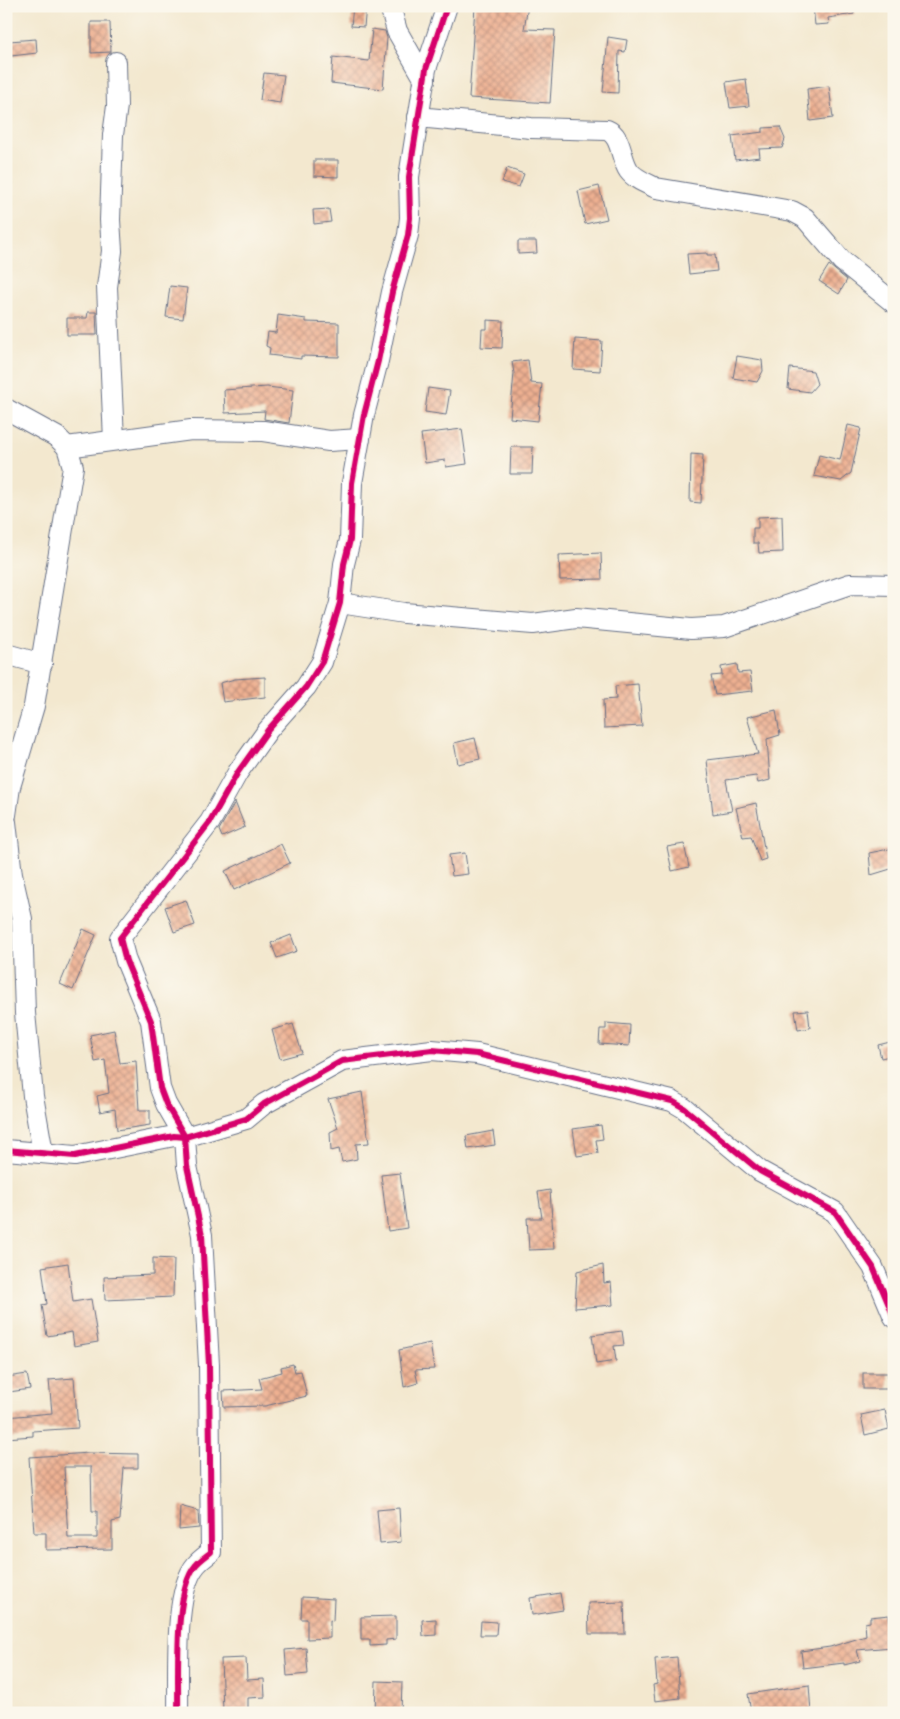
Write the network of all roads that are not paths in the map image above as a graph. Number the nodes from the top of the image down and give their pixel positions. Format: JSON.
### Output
{"nodes":[{"id":1,"x":390,"y":6,"type":"edge"},
{"id":2,"x":447,"y":6,"type":"edge"},
{"id":3,"x":116,"y":62,"type":"dead end"},
{"id":4,"x":425,"y":80,"type":"junction"},
{"id":5,"x":418,"y":117,"type":"junction"},
{"id":6,"x":894,"y":303,"type":"edge"},
{"id":7,"x":6,"y":408,"type":"edge"},
{"id":8,"x":360,"y":439,"type":"junction"},
{"id":9,"x":114,"y":440,"type":"junction"},
{"id":10,"x":329,"y":441,"type":"junction"},
{"id":11,"x":67,"y":447,"type":"junction"},
{"id":12,"x":354,"y":471,"type":"junction"},
{"id":13,"x":894,"y":585,"type":"edge"},
{"id":14,"x":340,"y":603,"type":"junction"},
{"id":15,"x":6,"y":654,"type":"edge"},
{"id":16,"x":42,"y":664,"type":"junction"},
{"id":17,"x":6,"y":815,"type":"edge"},
{"id":18,"x":6,"y":822,"type":"edge"},
{"id":19,"x":9,"y":876,"type":"edge"},
{"id":20,"x":185,"y":1137,"type":"junction"},
{"id":21,"x":6,"y":1150,"type":"edge"},
{"id":22,"x":43,"y":1153,"type":"junction"},
{"id":23,"x":894,"y":1317,"type":"edge"},
{"id":24,"x":178,"y":1713,"type":"edge"}],
"edges":[{"from":1,"to":4,"type":"street"},
{"from":2,"to":4,"type":"street"},
{"from":3,"to":9,"type":"street"},
{"from":4,"to":5,"type":"street"},
{"from":5,"to":6,"type":"street"},
{"from":5,"to":8,"type":"street"},
{"from":7,"to":11,"type":"street"},
{"from":8,"to":10,"type":"street"},
{"from":8,"to":12,"type":"street"},
{"from":9,"to":10,"type":"street"},
{"from":9,"to":11,"type":"street"},
{"from":10,"to":12,"type":"street"},
{"from":11,"to":16,"type":"street"},
{"from":12,"to":14,"type":"street"},
{"from":13,"to":14,"type":"street"},
{"from":14,"to":20,"type":"street"},
{"from":15,"to":16,"type":"street"},
{"from":16,"to":17,"type":"street"},
{"from":18,"to":19,"type":"street"},
{"from":19,"to":22,"type":"street"},
{"from":20,"to":22,"type":"street"},
{"from":20,"to":23,"type":"street"},
{"from":20,"to":24,"type":"street"},
{"from":21,"to":22,"type":"street"}]}
